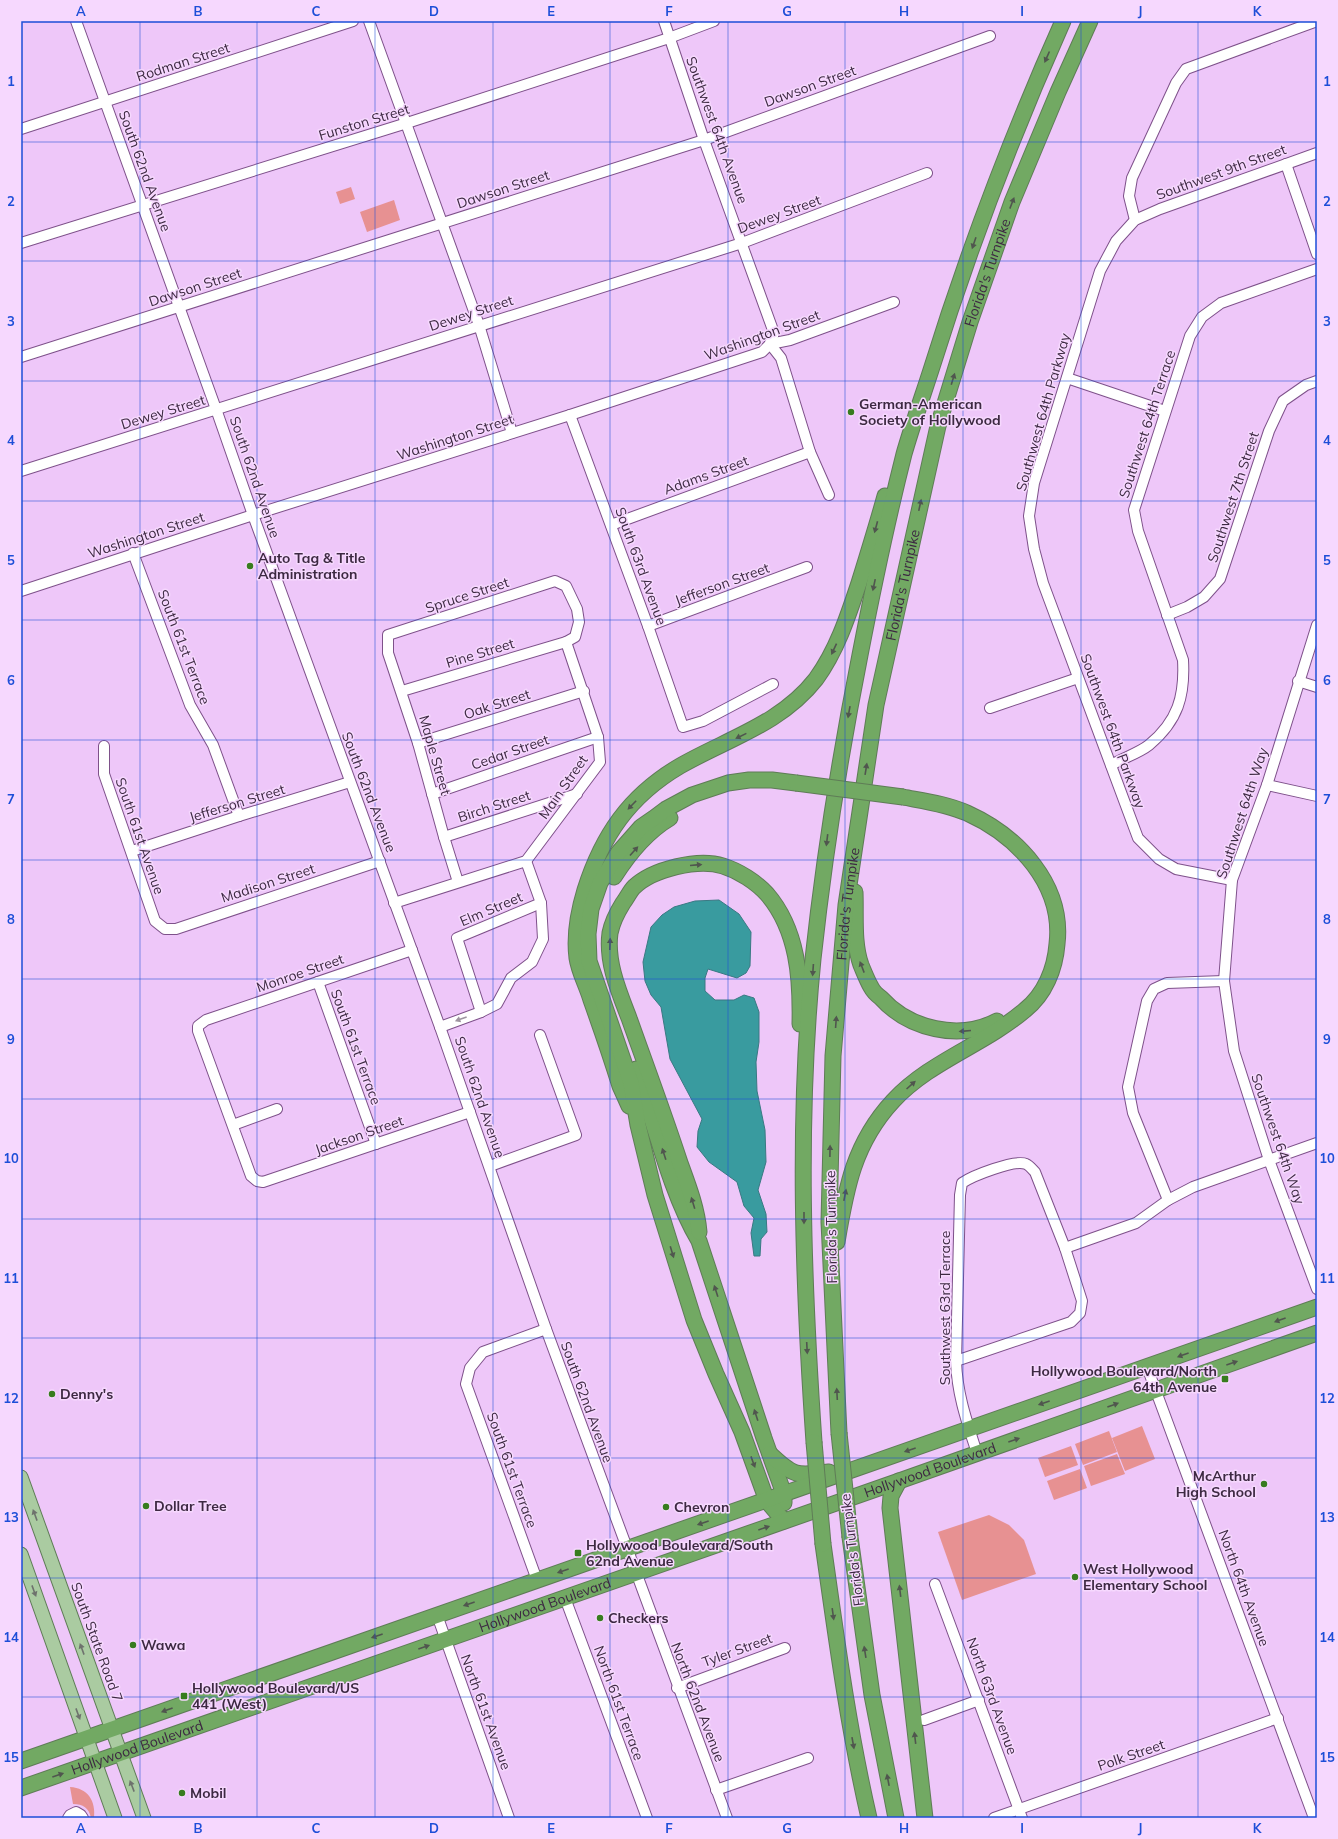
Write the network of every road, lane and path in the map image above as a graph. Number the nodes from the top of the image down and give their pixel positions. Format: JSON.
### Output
{"nodes":[{"id":1,"x":76,"y":21,"type":"edge"},
{"id":2,"x":353,"y":21,"type":"edge"},
{"id":3,"x":369,"y":21,"type":"edge"},
{"id":4,"x":664,"y":21,"type":"edge"},
{"id":5,"x":714,"y":21,"type":"edge"},
{"id":6,"x":1063,"y":21,"type":"edge"},
{"id":7,"x":1090,"y":21,"type":"edge"},
{"id":8,"x":1317,"y":22,"type":"edge"},
{"id":9,"x":990,"y":36,"type":"dead end"},
{"id":10,"x":670,"y":38,"type":"junction"},
{"id":11,"x":105,"y":102,"type":"junction"},
{"id":12,"x":407,"y":123,"type":"junction"},
{"id":13,"x":21,"y":129,"type":"edge"},
{"id":14,"x":704,"y":140,"type":"junction"},
{"id":15,"x":1317,"y":153,"type":"edge"},
{"id":16,"x":1286,"y":164,"type":"junction"},
{"id":17,"x":927,"y":173,"type":"dead end"},
{"id":18,"x":143,"y":205,"type":"junction"},
{"id":19,"x":1135,"y":220,"type":"junction"},
{"id":20,"x":443,"y":223,"type":"junction"},
{"id":21,"x":21,"y":243,"type":"edge"},
{"id":22,"x":742,"y":243,"type":"junction"},
{"id":23,"x":1317,"y":254,"type":"edge"},
{"id":24,"x":1317,"y":269,"type":"edge"},
{"id":25,"x":894,"y":302,"type":"dead end"},
{"id":26,"x":179,"y":307,"type":"junction"},
{"id":27,"x":479,"y":325,"type":"junction"},
{"id":28,"x":770,"y":344,"type":"junction"},
{"id":29,"x":21,"y":357,"type":"edge"},
{"id":30,"x":1067,"y":378,"type":"junction"},
{"id":31,"x":1317,"y":381,"type":"edge"},
{"id":32,"x":216,"y":409,"type":"junction"},
{"id":33,"x":1164,"y":411,"type":"junction"},
{"id":34,"x":570,"y":415,"type":"junction"},
{"id":35,"x":512,"y":433,"type":"junction"},
{"id":36,"x":905,"y":451,"type":"junction"},
{"id":37,"x":810,"y":452,"type":"junction"},
{"id":38,"x":21,"y":471,"type":"edge"},
{"id":39,"x":829,"y":495,"type":"dead end"},
{"id":40,"x":253,"y":514,"type":"junction"},
{"id":41,"x":611,"y":525,"type":"junction"},
{"id":42,"x":133,"y":553,"type":"junction"},
{"id":43,"x":807,"y":567,"type":"dead end"},
{"id":44,"x":21,"y":591,"type":"edge"},
{"id":45,"x":1167,"y":615,"type":"junction"},
{"id":46,"x":1317,"y":625,"type":"edge"},
{"id":47,"x":648,"y":626,"type":"junction"},
{"id":48,"x":388,"y":635,"type":"joint"},
{"id":49,"x":566,"y":642,"type":"junction"},
{"id":50,"x":1078,"y":678,"type":"junction"},
{"id":51,"x":1298,"y":681,"type":"junction"},
{"id":52,"x":774,"y":684,"type":"dead end"},
{"id":53,"x":1317,"y":687,"type":"edge"},
{"id":54,"x":402,"y":691,"type":"junction"},
{"id":55,"x":584,"y":691,"type":"junction"},
{"id":56,"x":990,"y":708,"type":"dead end"},
{"id":57,"x":598,"y":737,"type":"junction"},
{"id":58,"x":418,"y":743,"type":"junction"},
{"id":59,"x":104,"y":746,"type":"dead end"},
{"id":60,"x":1111,"y":765,"type":"junction"},
{"id":61,"x":350,"y":782,"type":"junction"},
{"id":62,"x":1267,"y":785,"type":"junction"},
{"id":63,"x":795,"y":787,"type":"junction"},
{"id":64,"x":432,"y":794,"type":"junction"},
{"id":65,"x":576,"y":794,"type":"junction"},
{"id":66,"x":1317,"y":796,"type":"edge"},
{"id":67,"x":901,"y":802,"type":"junction"},
{"id":68,"x":239,"y":816,"type":"junction"},
{"id":69,"x":444,"y":837,"type":"junction"},
{"id":70,"x":853,"y":849,"type":"junction"},
{"id":71,"x":132,"y":851,"type":"junction"},
{"id":72,"x":380,"y":861,"type":"junction"},
{"id":73,"x":526,"y":861,"type":"junction"},
{"id":74,"x":1232,"y":880,"type":"junction"},
{"id":75,"x":458,"y":882,"type":"junction"},
{"id":76,"x":394,"y":903,"type":"junction"},
{"id":77,"x":541,"y":903,"type":"junction"},
{"id":78,"x":165,"y":929,"type":"joint"},
{"id":79,"x":412,"y":950,"type":"junction"},
{"id":80,"x":1224,"y":981,"type":"junction"},
{"id":81,"x":318,"y":982,"type":"junction"},
{"id":82,"x":481,"y":1012,"type":"junction"},
{"id":83,"x":440,"y":1026,"type":"junction"},
{"id":84,"x":540,"y":1035,"type":"dead end"},
{"id":85,"x":277,"y":1109,"type":"dead end"},
{"id":86,"x":470,"y":1112,"type":"junction"},
{"id":87,"x":233,"y":1125,"type":"junction"},
{"id":88,"x":638,"y":1125,"type":"junction"},
{"id":89,"x":804,"y":1137,"type":"junction"},
{"id":90,"x":1317,"y":1143,"type":"edge"},
{"id":91,"x":376,"y":1144,"type":"junction"},
{"id":92,"x":1269,"y":1160,"type":"junction"},
{"id":93,"x":490,"y":1166,"type":"junction"},
{"id":94,"x":1168,"y":1200,"type":"junction"},
{"id":95,"x":699,"y":1241,"type":"junction"},
{"id":96,"x":1065,"y":1248,"type":"junction"},
{"id":97,"x":831,"y":1274,"type":"junction"},
{"id":98,"x":1317,"y":1289,"type":"edge"},
{"id":99,"x":1317,"y":1307,"type":"edge"},
{"id":100,"x":546,"y":1329,"type":"junction"},
{"id":101,"x":1317,"y":1334,"type":"edge"},
{"id":102,"x":956,"y":1361,"type":"junction"},
{"id":103,"x":1147,"y":1367,"type":"junction"},
{"id":104,"x":1156,"y":1390,"type":"junction"},
{"id":105,"x":969,"y":1429,"type":"junction"},
{"id":106,"x":768,"y":1452,"type":"junction"},
{"id":107,"x":977,"y":1453,"type":"junction"},
{"id":108,"x":854,"y":1470,"type":"junction"},
{"id":109,"x":21,"y":1477,"type":"edge"},
{"id":110,"x":899,"y":1481,"type":"junction"},
{"id":111,"x":784,"y":1494,"type":"junction"},
{"id":112,"x":766,"y":1501,"type":"junction"},
{"id":113,"x":784,"y":1521,"type":"junction"},
{"id":114,"x":626,"y":1550,"type":"junction"},
{"id":115,"x":21,"y":1554,"type":"edge"},
{"id":116,"x":635,"y":1573,"type":"junction"},
{"id":117,"x":536,"y":1580,"type":"junction"},
{"id":118,"x":935,"y":1584,"type":"dead end"},
{"id":119,"x":564,"y":1598,"type":"junction"},
{"id":120,"x":437,"y":1615,"type":"junction"},
{"id":121,"x":445,"y":1639,"type":"junction"},
{"id":122,"x":785,"y":1648,"type":"dead end"},
{"id":123,"x":677,"y":1688,"type":"junction"},
{"id":124,"x":979,"y":1700,"type":"junction"},
{"id":125,"x":1278,"y":1718,"type":"junction"},
{"id":126,"x":924,"y":1720,"type":"dead end"},
{"id":127,"x":111,"y":1730,"type":"junction"},
{"id":128,"x":86,"y":1738,"type":"junction"},
{"id":129,"x":120,"y":1753,"type":"junction"},
{"id":130,"x":808,"y":1758,"type":"dead end"},
{"id":131,"x":21,"y":1761,"type":"edge"},
{"id":132,"x":95,"y":1762,"type":"junction"},
{"id":133,"x":21,"y":1788,"type":"edge"},
{"id":134,"x":716,"y":1790,"type":"junction"},
{"id":135,"x":1020,"y":1814,"type":"edge"},
{"id":136,"x":68,"y":1818,"type":"edge"},
{"id":137,"x":83,"y":1818,"type":"edge"},
{"id":138,"x":115,"y":1818,"type":"edge"},
{"id":139,"x":144,"y":1818,"type":"edge"},
{"id":140,"x":508,"y":1818,"type":"edge"},
{"id":141,"x":647,"y":1818,"type":"edge"},
{"id":142,"x":727,"y":1818,"type":"edge"},
{"id":143,"x":869,"y":1818,"type":"edge"},
{"id":144,"x":896,"y":1818,"type":"edge"},
{"id":145,"x":925,"y":1818,"type":"edge"},
{"id":146,"x":994,"y":1818,"type":"edge"},
{"id":147,"x":1313,"y":1818,"type":"edge"}],
"edges":[{"from":1,"to":11,"type":"street","name":"South 62nd Avenue"},
{"from":2,"to":11,"type":"street","name":"Rodman Street"},
{"from":3,"to":12,"type":"street"},
{"from":4,"to":10,"type":"street","name":"Southwest 64th Avenue"},
{"from":5,"to":10,"type":"street","name":"Funston Street"},
{"from":6,"to":36,"type":"highway","name":"Florida's Turnpike","one_way":true},
{"from":70,"to":7,"type":"highway","name":"Florida's Turnpike","one_way":true},
{"from":8,"to":19,"type":"street"},
{"from":9,"to":14,"type":"street","name":"Dawson Street"},
{"from":10,"to":12,"type":"street","name":"Funston Street"},
{"from":10,"to":14,"type":"street","name":"Southwest 64th Avenue"},
{"from":11,"to":13,"type":"street","name":"Rodman Street"},
{"from":11,"to":18,"type":"street","name":"South 62nd Avenue"},
{"from":12,"to":18,"type":"street","name":"Funston Street"},
{"from":12,"to":20,"type":"street"},
{"from":14,"to":20,"type":"street","name":"Dawson Street"},
{"from":14,"to":22,"type":"street","name":"Southwest 64th Avenue"},
{"from":15,"to":16,"type":"street","name":"Southwest 9th Street"},
{"from":16,"to":19,"type":"street","name":"Southwest 9th Street"},
{"from":16,"to":23,"type":"street"},
{"from":17,"to":22,"type":"street","name":"Dewey Street"},
{"from":18,"to":21,"type":"street","name":"Funston Street"},
{"from":18,"to":26,"type":"street","name":"South 62nd Avenue"},
{"from":19,"to":30,"type":"street","name":"Southwest 64th Parkway"},
{"from":20,"to":26,"type":"street","name":"Dawson Street"},
{"from":20,"to":27,"type":"street"},
{"from":22,"to":27,"type":"street","name":"Dewey Street"},
{"from":22,"to":28,"type":"street","name":"Southwest 64th Avenue"},
{"from":24,"to":33,"type":"street","name":"Southwest 64th Terrace"},
{"from":25,"to":28,"type":"street","name":"Washington Street"},
{"from":26,"to":29,"type":"street","name":"Dawson Street"},
{"from":26,"to":32,"type":"street","name":"South 62nd Avenue"},
{"from":27,"to":32,"type":"street","name":"Dewey Street"},
{"from":27,"to":35,"type":"street"},
{"from":28,"to":34,"type":"street","name":"Washington Street"},
{"from":28,"to":37,"type":"street"},
{"from":30,"to":33,"type":"street"},
{"from":30,"to":50,"type":"street","name":"Southwest 64th Parkway"},
{"from":31,"to":45,"type":"street","name":"Southwest 7th Street"},
{"from":32,"to":38,"type":"street","name":"Dewey Street"},
{"from":32,"to":40,"type":"street","name":"South 62nd Avenue"},
{"from":33,"to":45,"type":"street","name":"Southwest 64th Terrace"},
{"from":34,"to":35,"type":"street","name":"Washington Street"},
{"from":34,"to":41,"type":"street","name":"South 63rd Avenue"},
{"from":35,"to":40,"type":"street","name":"Washington Street"},
{"from":36,"to":88,"type":"highway","one_way":true},
{"from":36,"to":89,"type":"highway","name":"Florida's Turnpike","one_way":true},
{"from":37,"to":39,"type":"street"},
{"from":37,"to":41,"type":"street","name":"Adams Street"},
{"from":40,"to":42,"type":"street","name":"Washington Street"},
{"from":40,"to":61,"type":"street","name":"South 62nd Avenue"},
{"from":41,"to":47,"type":"street","name":"South 63rd Avenue"},
{"from":42,"to":44,"type":"street","name":"Washington Street"},
{"from":42,"to":68,"type":"street","name":"South 61st Terrace"},
{"from":43,"to":47,"type":"street","name":"Jefferson Street"},
{"from":45,"to":60,"type":"street","name":"Southwest 64th Terrace"},
{"from":46,"to":51,"type":"street","name":"Southwest 64th Way"},
{"from":47,"to":52,"type":"street","name":"South 63rd Avenue"},
{"from":48,"to":49,"type":"street","name":"Spruce Street"},
{"from":48,"to":54,"type":"street","name":"Maple Street"},
{"from":49,"to":54,"type":"street","name":"Pine Street"},
{"from":49,"to":55,"type":"street","name":"Main Street"},
{"from":50,"to":56,"type":"street"},
{"from":50,"to":60,"type":"street","name":"Southwest 64th Parkway"},
{"from":51,"to":53,"type":"street"},
{"from":51,"to":62,"type":"street","name":"Southwest 64th Way"},
{"from":54,"to":58,"type":"street","name":"Maple Street"},
{"from":55,"to":57,"type":"street","name":"Main Street"},
{"from":55,"to":58,"type":"street","name":"Oak Street"},
{"from":57,"to":64,"type":"street","name":"Cedar Street"},
{"from":57,"to":65,"type":"street","name":"Main Street"},
{"from":58,"to":64,"type":"street","name":"Maple Street"},
{"from":59,"to":71,"type":"street","name":"South 61st Avenue"},
{"from":60,"to":74,"type":"street","name":"Southwest 64th Parkway"},
{"from":61,"to":68,"type":"street","name":"Jefferson Street"},
{"from":61,"to":72,"type":"street","name":"South 62nd Avenue"},
{"from":62,"to":66,"type":"street"},
{"from":62,"to":74,"type":"street","name":"Southwest 64th Way"},
{"from":63,"to":67,"type":"highway"},
{"from":63,"to":88,"type":"highway"},
{"from":95,"to":63,"type":"highway","one_way":true},
{"from":64,"to":69,"type":"street","name":"Maple Street"},
{"from":65,"to":69,"type":"street","name":"Birch Street"},
{"from":65,"to":73,"type":"street","name":"Main Street"},
{"from":67,"to":70,"type":"highway","one_way":true},
{"from":97,"to":67,"type":"highway","one_way":true},
{"from":68,"to":71,"type":"street","name":"Jefferson Street"},
{"from":69,"to":75,"type":"street","name":"Maple Street"},
{"from":97,"to":70,"type":"highway","name":"Florida's Turnpike","one_way":true},
{"from":71,"to":78,"type":"street","name":"South 61st Avenue"},
{"from":72,"to":76,"type":"street","name":"South 62nd Avenue"},
{"from":72,"to":78,"type":"street","name":"Madison Street"},
{"from":73,"to":75,"type":"street"},
{"from":73,"to":77,"type":"street"},
{"from":74,"to":80,"type":"street","name":"Southwest 64th Way"},
{"from":75,"to":76,"type":"street"},
{"from":76,"to":79,"type":"street","name":"South 62nd Avenue"},
{"from":77,"to":82,"type":"street"},
{"from":77,"to":82,"type":"street","name":"Elm Street"},
{"from":79,"to":81,"type":"street","name":"Monroe Street"},
{"from":79,"to":83,"type":"street","name":"South 62nd Avenue"},
{"from":80,"to":92,"type":"street","name":"Southwest 64th Way"},
{"from":80,"to":94,"type":"street"},
{"from":81,"to":87,"type":"street","name":"Monroe Street"},
{"from":81,"to":91,"type":"street","name":"South 61st Terrace"},
{"from":82,"to":83,"type":"street","one_way":true},
{"from":83,"to":86,"type":"street","name":"South 62nd Avenue"},
{"from":84,"to":93,"type":"street"},
{"from":85,"to":87,"type":"street"},
{"from":86,"to":91,"type":"street","name":"Jackson Street"},
{"from":86,"to":93,"type":"street","name":"South 62nd Avenue"},
{"from":87,"to":91,"type":"street","name":"Jackson Street"},
{"from":88,"to":112,"type":"highway","one_way":true},
{"from":95,"to":89,"type":"highway","one_way":true},
{"from":89,"to":143,"type":"highway","name":"Florida's Turnpike","one_way":true,"bridge":true},
{"from":90,"to":92,"type":"street"},
{"from":92,"to":94,"type":"street"},
{"from":92,"to":98,"type":"street","name":"Southwest 64th Way"},
{"from":93,"to":100,"type":"street","name":"South 62nd Avenue"},
{"from":94,"to":96,"type":"street"},
{"from":106,"to":95,"type":"highway","one_way":true},
{"from":96,"to":102,"type":"street"},
{"from":96,"to":102,"type":"street","name":"Southwest 63rd Terrace"},
{"from":144,"to":97,"type":"highway","name":"Florida's Turnpike","one_way":true,"bridge":true},
{"from":99,"to":103,"type":"highway","name":"Hollywood Boulevard","one_way":true},
{"from":100,"to":114,"type":"street","name":"South 62nd Avenue"},
{"from":100,"to":117,"type":"street","name":"South 61st Terrace"},
{"from":104,"to":101,"type":"highway","name":"Hollywood Boulevard","one_way":true},
{"from":102,"to":105,"type":"street","name":"Southwest 63rd Terrace"},
{"from":103,"to":104,"type":"street","name":"North 64th Avenue"},
{"from":103,"to":105,"type":"highway","name":"Hollywood Boulevard","one_way":true},
{"from":107,"to":104,"type":"highway","name":"Hollywood Boulevard","one_way":true},
{"from":104,"to":125,"type":"street","name":"North 64th Avenue"},
{"from":105,"to":107,"type":"street","name":"Southwest 63rd Terrace"},
{"from":105,"to":108,"type":"highway","name":"Hollywood Boulevard","one_way":true},
{"from":106,"to":108,"type":"highway"},
{"from":106,"to":111,"type":"highway"},
{"from":107,"to":110,"type":"highway","name":"Hollywood Boulevard"},
{"from":108,"to":111,"type":"highway","name":"Hollywood Boulevard"},
{"from":127,"to":109,"type":"main road","name":"South State Road 7","one_way":true},
{"from":110,"to":113,"type":"highway","name":"Hollywood Boulevard"},
{"from":145,"to":110,"type":"highway","one_way":true},
{"from":111,"to":112,"type":"highway","name":"Hollywood Boulevard"},
{"from":111,"to":113,"type":"highway"},
{"from":112,"to":113,"type":"highway"},
{"from":112,"to":114,"type":"highway","name":"Hollywood Boulevard","one_way":true},
{"from":116,"to":113,"type":"highway","name":"Hollywood Boulevard","one_way":true},
{"from":114,"to":116,"type":"street","name":"South 62nd Avenue"},
{"from":114,"to":117,"type":"highway","name":"Hollywood Boulevard","one_way":true},
{"from":115,"to":128,"type":"main road","one_way":true},
{"from":116,"to":119,"type":"highway","name":"Hollywood Boulevard"},
{"from":116,"to":123,"type":"street","name":"North 62nd Avenue"},
{"from":117,"to":120,"type":"highway","name":"Hollywood Boulevard","one_way":true},
{"from":118,"to":124,"type":"street","name":"North 63rd Avenue"},
{"from":119,"to":121,"type":"highway","name":"Hollywood Boulevard"},
{"from":119,"to":141,"type":"street","name":"North 61st Terrace"},
{"from":120,"to":121,"type":"street","name":"North 61st Avenue"},
{"from":120,"to":127,"type":"highway","name":"Hollywood Boulevard","one_way":true},
{"from":129,"to":121,"type":"highway","name":"Hollywood Boulevard","one_way":true},
{"from":121,"to":140,"type":"street","name":"North 61st Avenue"},
{"from":122,"to":123,"type":"street","name":"Tyler Street"},
{"from":123,"to":134,"type":"street","name":"North 62nd Avenue"},
{"from":124,"to":126,"type":"street"},
{"from":124,"to":135,"type":"street","name":"North 63rd Avenue"},
{"from":125,"to":135,"type":"street","name":"Polk Street"},
{"from":125,"to":147,"type":"street","name":"North 64th Avenue"},
{"from":127,"to":128,"type":"highway","name":"Hollywood Boulevard"},
{"from":127,"to":129,"type":"main road","name":"South State Road 7"},
{"from":128,"to":131,"type":"highway","name":"Hollywood Boulevard"},
{"from":128,"to":132,"type":"main road"},
{"from":129,"to":132,"type":"highway","name":"Hollywood Boulevard"},
{"from":139,"to":129,"type":"main road","name":"South State Road 7","one_way":true},
{"from":130,"to":134,"type":"street"},
{"from":133,"to":132,"type":"highway","name":"Hollywood Boulevard","one_way":true},
{"from":132,"to":138,"type":"main road"},
{"from":134,"to":142,"type":"street","name":"North 62nd Avenue"},
{"from":135,"to":146,"type":"street","name":"Polk Street"},
{"from":136,"to":137,"type":"street"}]}
